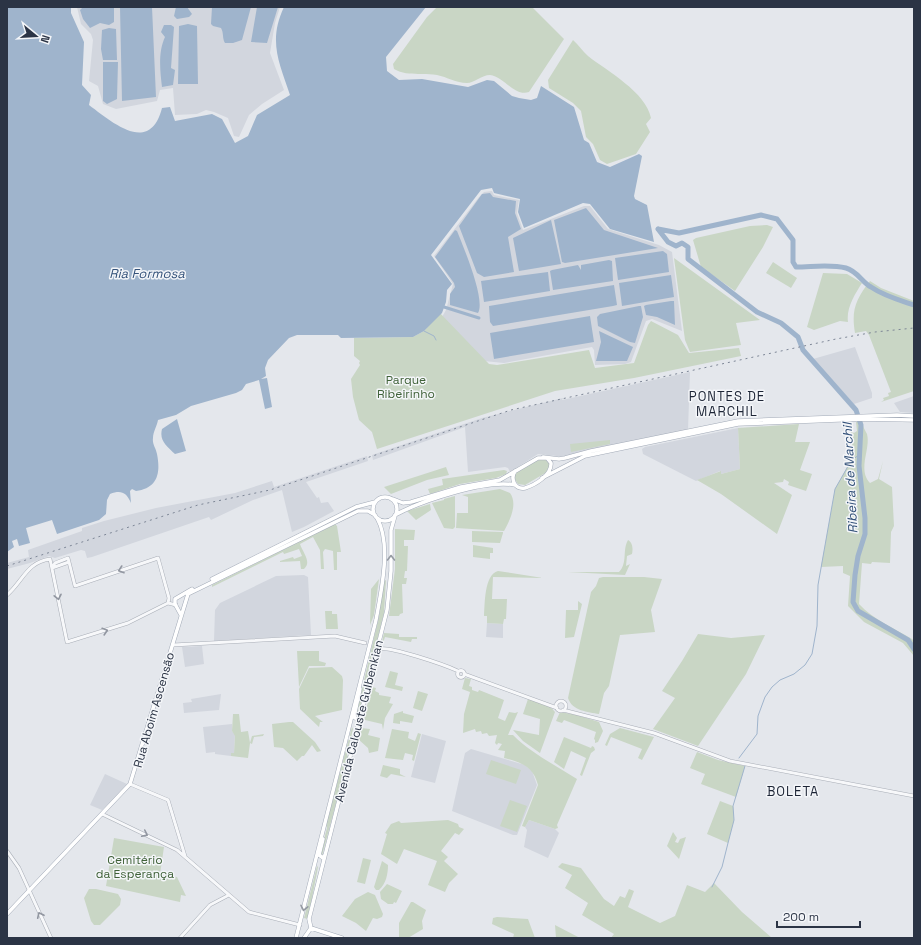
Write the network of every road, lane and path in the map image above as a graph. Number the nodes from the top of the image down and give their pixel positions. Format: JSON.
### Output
{"nodes":[{"id":1,"x":914,"y":416,"type":"edge"},
{"id":2,"x":854,"y":418,"type":"junction"},
{"id":3,"x":863,"y":418,"type":"junction"},
{"id":4,"x":914,"y":420,"type":"edge"},
{"id":5,"x":543,"y":457,"type":"junction"},
{"id":6,"x":515,"y":471,"type":"junction"},
{"id":7,"x":542,"y":478,"type":"junction"},
{"id":8,"x":515,"y":485,"type":"junction"},
{"id":9,"x":393,"y":499,"type":"junction"},
{"id":10,"x":375,"y":502,"type":"junction"},
{"id":11,"x":376,"y":516,"type":"junction"},
{"id":12,"x":395,"y":516,"type":"junction"},
{"id":13,"x":384,"y":553,"type":"junction"},
{"id":14,"x":50,"y":559,"type":"junction"},
{"id":15,"x":69,"y":560,"type":"junction"},
{"id":16,"x":58,"y":562,"type":"junction"},
{"id":17,"x":52,"y":568,"type":"junction"},
{"id":18,"x":391,"y":571,"type":"junction"},
{"id":19,"x":382,"y":586,"type":"junction"},
{"id":20,"x":7,"y":595,"type":"edge"},
{"id":21,"x":168,"y":596,"type":"junction"},
{"id":22,"x":178,"y":596,"type":"junction"},
{"id":23,"x":168,"y":603,"type":"junction"},
{"id":24,"x":185,"y":604,"type":"junction"},
{"id":25,"x":176,"y":606,"type":"junction"},
{"id":26,"x":387,"y":610,"type":"junction"},
{"id":27,"x":181,"y":617,"type":"junction"},
{"id":28,"x":175,"y":638,"type":"junction"},
{"id":29,"x":371,"y":641,"type":"junction"},
{"id":30,"x":365,"y":643,"type":"junction"},
{"id":31,"x":379,"y":643,"type":"junction"},
{"id":32,"x":181,"y":644,"type":"junction"},
{"id":33,"x":173,"y":645,"type":"junction"},
{"id":34,"x":369,"y":647,"type":"junction"},
{"id":35,"x":386,"y":648,"type":"junction"},
{"id":36,"x":377,"y":649,"type":"junction"},
{"id":37,"x":458,"y":671,"type":"junction"},
{"id":38,"x":464,"y":674,"type":"junction"},
{"id":39,"x":360,"y":683,"type":"junction"},
{"id":40,"x":558,"y":702,"type":"junction"},
{"id":41,"x":548,"y":704,"type":"junction"},
{"id":42,"x":566,"y":704,"type":"junction"},
{"id":43,"x":557,"y":708,"type":"junction"},
{"id":44,"x":563,"y":710,"type":"junction"},
{"id":45,"x":582,"y":714,"type":"junction"},
{"id":46,"x":360,"y":718,"type":"junction"},
{"id":47,"x":348,"y":729,"type":"junction"},
{"id":48,"x":351,"y":755,"type":"junction"},
{"id":49,"x":130,"y":784,"type":"junction"},
{"id":50,"x":914,"y":796,"type":"edge"},
{"id":51,"x":102,"y":814,"type":"junction"},
{"id":52,"x":324,"y":826,"type":"junction"},
{"id":53,"x":182,"y":846,"type":"junction"},
{"id":54,"x":177,"y":850,"type":"junction"},
{"id":55,"x":7,"y":851,"type":"edge"},
{"id":56,"x":325,"y":855,"type":"junction"},
{"id":57,"x":188,"y":860,"type":"junction"},
{"id":58,"x":313,"y":869,"type":"junction"},
{"id":59,"x":29,"y":891,"type":"junction"},
{"id":60,"x":229,"y":895,"type":"junction"},
{"id":61,"x":314,"y":898,"type":"junction"},
{"id":62,"x":7,"y":914,"type":"edge"},
{"id":63,"x":308,"y":922,"type":"junction"},
{"id":64,"x":300,"y":926,"type":"junction"},
{"id":65,"x":311,"y":928,"type":"junction"},
{"id":66,"x":306,"y":932,"type":"junction"},
{"id":67,"x":51,"y":938,"type":"edge"},
{"id":68,"x":180,"y":938,"type":"edge"},
{"id":69,"x":296,"y":938,"type":"edge"},
{"id":70,"x":304,"y":938,"type":"edge"},
{"id":71,"x":342,"y":938,"type":"edge"}],
"edges":[{"from":1,"to":3,"type":"main road"},
{"from":2,"to":3,"type":"main road"},
{"from":2,"to":5,"type":"main road"},
{"from":2,"to":7,"type":"main road"},
{"from":3,"to":4,"type":"main road"},
{"from":5,"to":6,"type":"main road"},
{"from":5,"to":7,"type":"main road"},
{"from":6,"to":8,"type":"main road"},
{"from":6,"to":9,"type":"main road"},
{"from":7,"to":8,"type":"main road"},
{"from":8,"to":12,"type":"main road"},
{"from":9,"to":10,"type":"main road"},
{"from":9,"to":12,"type":"main road"},
{"from":10,"to":11,"type":"main road"},
{"from":10,"to":22,"type":"main road"},
{"from":11,"to":12,"type":"main road"},
{"from":11,"to":13,"type":"main road","name":"Avenida Calouste Gulbenkian"},
{"from":11,"to":24,"type":"main road"},
{"from":18,"to":12,"type":"main road","name":"Avenida Calouste Gulbenkian","one_way":true},
{"from":13,"to":18,"type":"main road"},
{"from":13,"to":19,"type":"main road","name":"Avenida Calouste Gulbenkian"},
{"from":14,"to":16,"type":"street"},
{"from":14,"to":17,"type":"street"},
{"from":14,"to":20,"type":"street"},
{"from":15,"to":16,"type":"street"},
{"from":15,"to":17,"type":"street"},
{"from":21,"to":15,"type":"street","one_way":true},
{"from":16,"to":17,"type":"street"},
{"from":17,"to":23,"type":"street","one_way":true},
{"from":18,"to":26,"type":"main road","name":"Avenida Calouste Gulbenkian"},
{"from":19,"to":26,"type":"main road"},
{"from":19,"to":29,"type":"main road","name":"Avenida Calouste Gulbenkian"},
{"from":21,"to":22,"type":"street"},
{"from":21,"to":23,"type":"street"},
{"from":22,"to":24,"type":"main road"},
{"from":22,"to":25,"type":"main road"},
{"from":23,"to":25,"type":"street"},
{"from":24,"to":25,"type":"main road"},
{"from":24,"to":27,"type":"main road","name":"Rua Aboim Ascensão"},
{"from":25,"to":27,"type":"main road"},
{"from":26,"to":31,"type":"main road","name":"Avenida Calouste Gulbenkian"},
{"from":27,"to":28,"type":"main road","name":"Rua Aboim Ascensão"},
{"from":28,"to":32,"type":"street"},
{"from":28,"to":33,"type":"main road","name":"Rua Aboim Ascensão"},
{"from":29,"to":30,"type":"street"},
{"from":29,"to":34,"type":"main road","name":"Avenida Calouste Gulbenkian"},
{"from":30,"to":32,"type":"street"},
{"from":30,"to":34,"type":"street"},
{"from":31,"to":35,"type":"street"},
{"from":31,"to":36,"type":"main road","name":"Avenida Calouste Gulbenkian"},
{"from":32,"to":33,"type":"street"},
{"from":33,"to":49,"type":"main road","name":"Rua Aboim Ascensão"},
{"from":34,"to":39,"type":"main road","name":"Avenida Calouste Gulbenkian"},
{"from":35,"to":36,"type":"street"},
{"from":35,"to":37,"type":"street"},
{"from":36,"to":46,"type":"main road","name":"Avenida Calouste Gulbenkian"},
{"from":37,"to":38,"type":"street"},
{"from":37,"to":38,"type":"street"},
{"from":38,"to":41,"type":"street"},
{"from":39,"to":46,"type":"main road"},
{"from":39,"to":47,"type":"main road","name":"Avenida Calouste Gulbenkian"},
{"from":40,"to":41,"type":"street"},
{"from":40,"to":42,"type":"street"},
{"from":40,"to":43,"type":"street"},
{"from":41,"to":43,"type":"street"},
{"from":42,"to":44,"type":"street"},
{"from":42,"to":45,"type":"street"},
{"from":43,"to":44,"type":"street"},
{"from":44,"to":45,"type":"street"},
{"from":45,"to":50,"type":"street"},
{"from":46,"to":48,"type":"main road","name":"Avenida Calouste Gulbenkian"},
{"from":47,"to":48,"type":"main road"},
{"from":47,"to":52,"type":"main road","name":"Avenida Calouste Gulbenkian"},
{"from":48,"to":56,"type":"main road","name":"Avenida Calouste Gulbenkian"},
{"from":49,"to":51,"type":"main road","name":"Rua Aboim Ascensão"},
{"from":49,"to":53,"type":"street"},
{"from":51,"to":54,"type":"street","one_way":true},
{"from":51,"to":59,"type":"main road","name":"Rua Aboim Ascensão"},
{"from":52,"to":56,"type":"main road"},
{"from":52,"to":58,"type":"main road","name":"Avenida Calouste Gulbenkian"},
{"from":53,"to":54,"type":"street"},
{"from":53,"to":57,"type":"street"},
{"from":54,"to":57,"type":"street"},
{"from":55,"to":59,"type":"street"},
{"from":56,"to":61,"type":"main road","name":"Avenida Calouste Gulbenkian"},
{"from":57,"to":60,"type":"street"},
{"from":58,"to":61,"type":"main road"},
{"from":58,"to":64,"type":"main road","name":"Avenida Calouste Gulbenkian","one_way":true},
{"from":59,"to":62,"type":"main road","name":"Rua Aboim Ascensão"},
{"from":67,"to":59,"type":"street","one_way":true},
{"from":60,"to":64,"type":"street"},
{"from":60,"to":68,"type":"street"},
{"from":61,"to":63,"type":"main road","name":"Avenida Calouste Gulbenkian"},
{"from":63,"to":64,"type":"main road"},
{"from":63,"to":65,"type":"main road"},
{"from":64,"to":66,"type":"main road"},
{"from":64,"to":69,"type":"main road","name":"Avenida Calouste Gulbenkian"},
{"from":65,"to":66,"type":"main road"},
{"from":65,"to":71,"type":"main road"},
{"from":66,"to":70,"type":"main road"}]}
